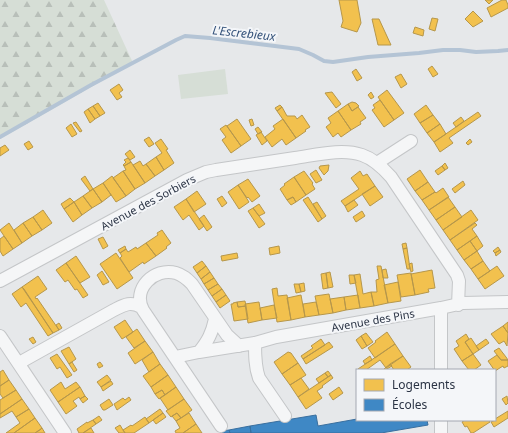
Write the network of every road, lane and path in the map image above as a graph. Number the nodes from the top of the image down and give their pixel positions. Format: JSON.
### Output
{"nodes":[{"id":1,"x":411,"y":141,"type":"dead end"},
{"id":2,"x":378,"y":163,"type":"junction"},
{"id":3,"x":0,"y":281,"type":"edge"},
{"id":4,"x":508,"y":302,"type":"edge"},
{"id":5,"x":458,"y":304,"type":"junction"},
{"id":6,"x":141,"y":307,"type":"junction"},
{"id":7,"x":441,"y":308,"type":"junction"},
{"id":8,"x":216,"y":319,"type":"junction"},
{"id":9,"x":0,"y":336,"type":"edge"},
{"id":10,"x":255,"y":343,"type":"junction"},
{"id":11,"x":239,"y":346,"type":"junction"},
{"id":12,"x":199,"y":352,"type":"junction"},
{"id":13,"x":175,"y":357,"type":"junction"},
{"id":14,"x":19,"y":363,"type":"junction"},
{"id":15,"x":441,"y":369,"type":"edge"},
{"id":16,"x":285,"y":416,"type":"dead end"},
{"id":17,"x":441,"y":421,"type":"edge"},
{"id":18,"x":221,"y":426,"type":"dead end"},
{"id":19,"x":65,"y":433,"type":"edge"},
{"id":20,"x":441,"y":433,"type":"edge"}],
"edges":[{"from":1,"to":2,"type":"street"},
{"from":2,"to":3,"type":"street","name":"Avenue des Sorbiers"},
{"from":2,"to":5,"type":"street","name":"Avenue des Sorbiers"},
{"from":4,"to":5,"type":"street","name":"Avenue des Pins"},
{"from":5,"to":7,"type":"street","name":"Avenue des Pins"},
{"from":6,"to":8,"type":"street"},
{"from":6,"to":13,"type":"street"},
{"from":6,"to":14,"type":"street"},
{"from":7,"to":10,"type":"street","name":"Avenue des Pins"},
{"from":7,"to":15,"type":"street"},
{"from":8,"to":11,"type":"street"},
{"from":8,"to":12,"type":"street"},
{"from":9,"to":14,"type":"street"},
{"from":10,"to":11,"type":"street","name":"Avenue des Pins"},
{"from":10,"to":16,"type":"street"},
{"from":11,"to":12,"type":"street","name":"Avenue des Pins"},
{"from":12,"to":13,"type":"street"},
{"from":13,"to":18,"type":"street"},
{"from":14,"to":19,"type":"street"},
{"from":17,"to":20,"type":"street"}]}
